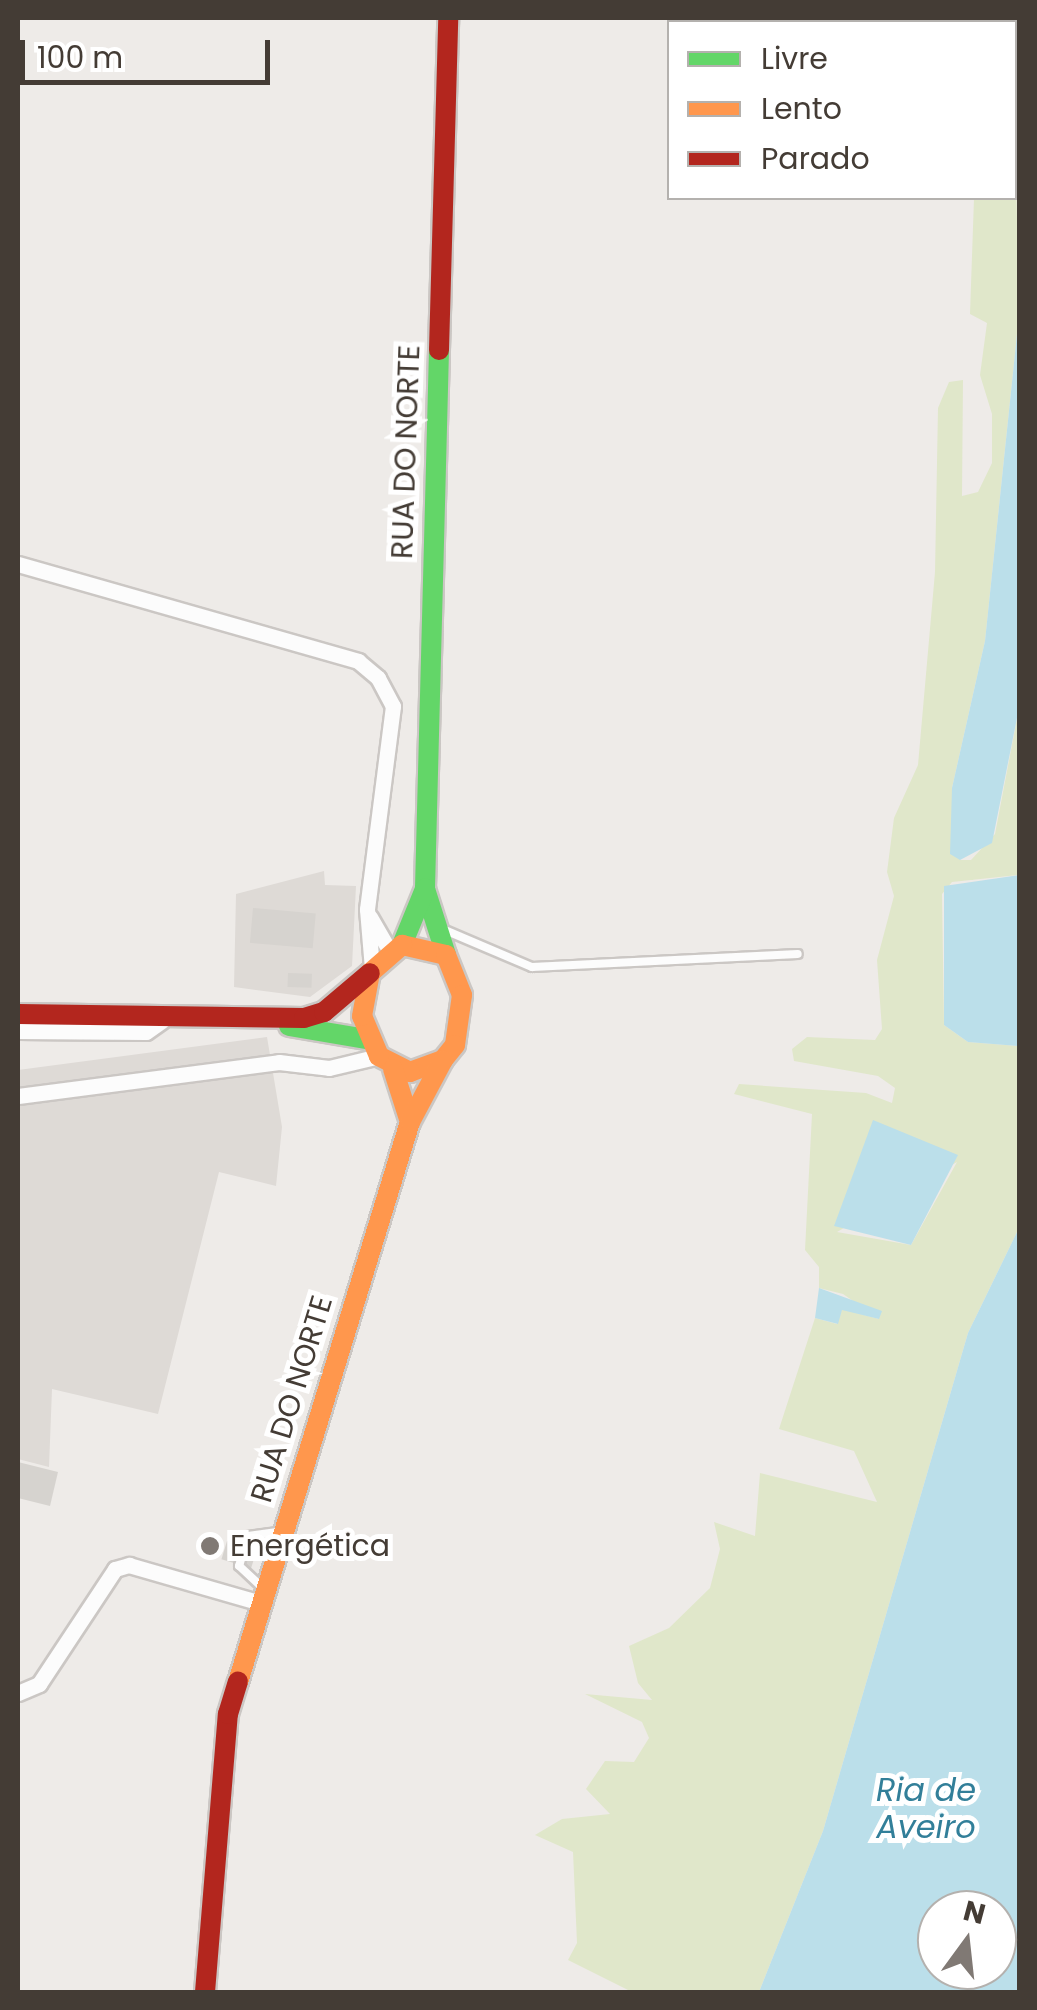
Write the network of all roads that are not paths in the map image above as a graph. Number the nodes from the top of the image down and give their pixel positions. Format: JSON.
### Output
{"nodes":[{"id":1,"x":448,"y":18,"type":"edge"},
{"id":2,"x":18,"y":564,"type":"edge"},
{"id":3,"x":425,"y":889,"type":"junction"},
{"id":4,"x":367,"y":908,"type":"junction"},
{"id":5,"x":436,"y":926,"type":"junction"},
{"id":6,"x":396,"y":948,"type":"junction"},
{"id":7,"x":798,"y":954,"type":"dead end"},
{"id":8,"x":446,"y":955,"type":"junction"},
{"id":9,"x":371,"y":971,"type":"junction"},
{"id":10,"x":18,"y":1014,"type":"edge"},
{"id":11,"x":162,"y":1021,"type":"junction"},
{"id":12,"x":257,"y":1022,"type":"junction"},
{"id":13,"x":18,"y":1031,"type":"edge"},
{"id":14,"x":380,"y":1055,"type":"junction"},
{"id":15,"x":443,"y":1060,"type":"junction"},
{"id":16,"x":18,"y":1096,"type":"edge"},
{"id":17,"x":410,"y":1122,"type":"junction"},
{"id":18,"x":283,"y":1531,"type":"junction"},
{"id":19,"x":263,"y":1596,"type":"junction"},
{"id":20,"x":18,"y":1693,"type":"edge"},
{"id":21,"x":205,"y":1992,"type":"edge"}],
"edges":[{"from":1,"to":3,"type":"main road","name":"RUA DO NORTE"},
{"from":2,"to":4,"type":"street"},
{"from":3,"to":5,"type":"main road","name":"RUA DO NORTE"},
{"from":3,"to":6,"type":"main road","name":"RUA DO NORTE"},
{"from":4,"to":6,"type":"street"},
{"from":4,"to":9,"type":"street"},
{"from":5,"to":7,"type":"lane"},
{"from":5,"to":8,"type":"main road","name":"RUA DO NORTE"},
{"from":6,"to":8,"type":"main road"},
{"from":6,"to":9,"type":"main road"},
{"from":8,"to":15,"type":"main road"},
{"from":9,"to":12,"type":"main road"},
{"from":9,"to":14,"type":"main road"},
{"from":10,"to":11,"type":"main road"},
{"from":11,"to":12,"type":"main road"},
{"from":11,"to":13,"type":"street"},
{"from":12,"to":14,"type":"main road"},
{"from":14,"to":15,"type":"main road"},
{"from":14,"to":16,"type":"street"},
{"from":14,"to":17,"type":"main road"},
{"from":15,"to":17,"type":"main road","name":"RUA DO NORTE"},
{"from":17,"to":18,"type":"main road","name":"RUA DO NORTE"},
{"from":18,"to":19,"type":"main road","name":"RUA DO NORTE"},
{"from":18,"to":19,"type":"lane"},
{"from":19,"to":20,"type":"street"},
{"from":19,"to":21,"type":"main road","name":"RUA DO NORTE"}]}
